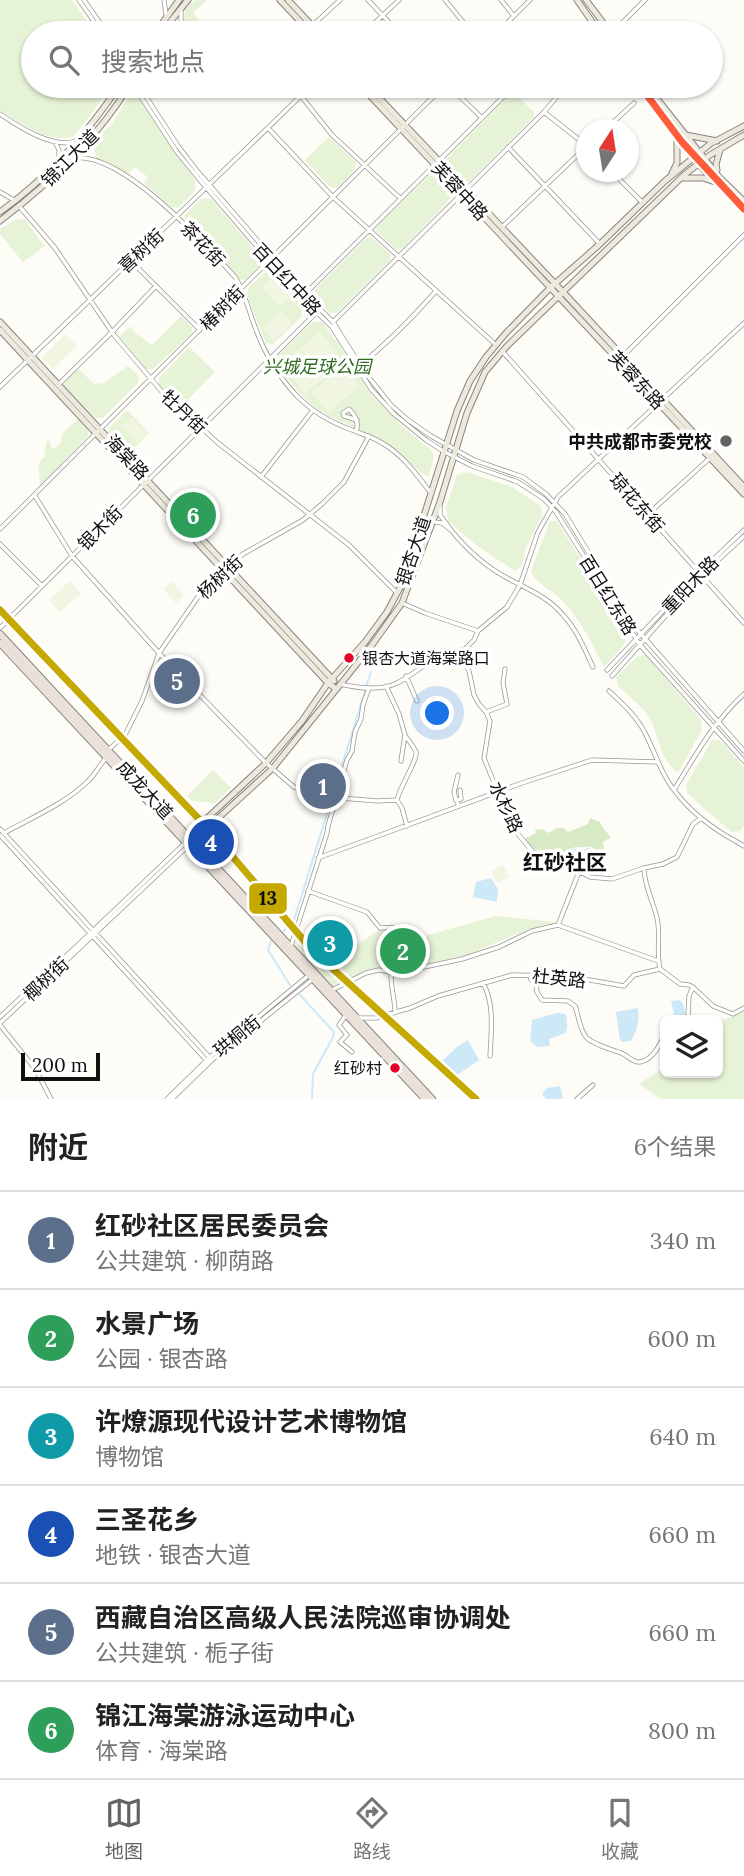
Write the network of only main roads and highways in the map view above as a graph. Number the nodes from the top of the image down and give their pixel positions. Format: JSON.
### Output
{"nodes":[{"id":1,"x":188,"y":0,"type":"edge"},
{"id":2,"x":280,"y":0,"type":"edge"},
{"id":3,"x":288,"y":0,"type":"edge"},
{"id":4,"x":577,"y":0,"type":"edge"},
{"id":5,"x":586,"y":0,"type":"edge"},
{"id":6,"x":178,"y":2,"type":"edge"},
{"id":7,"x":163,"y":21,"type":"edge"},
{"id":8,"x":168,"y":21,"type":"edge"},
{"id":9,"x":300,"y":21,"type":"edge"},
{"id":10,"x":303,"y":21,"type":"edge"},
{"id":11,"x":592,"y":21,"type":"edge"},
{"id":12,"x":602,"y":21,"type":"edge"},
{"id":13,"x":111,"y":98,"type":"edge"},
{"id":14,"x":124,"y":98,"type":"edge"},
{"id":15,"x":373,"y":98,"type":"edge"},
{"id":16,"x":378,"y":98,"type":"edge"},
{"id":17,"x":648,"y":98,"type":"edge"},
{"id":18,"x":656,"y":98,"type":"edge"},
{"id":19,"x":744,"y":126,"type":"edge"},
{"id":20,"x":403,"y":127,"type":"junction"},
{"id":21,"x":677,"y":135,"type":"junction"},
{"id":22,"x":685,"y":135,"type":"junction"},
{"id":23,"x":744,"y":135,"type":"edge"},
{"id":24,"x":717,"y":141,"type":"junction"},
{"id":25,"x":722,"y":148,"type":"junction"},
{"id":26,"x":700,"y":152,"type":"junction"},
{"id":27,"x":693,"y":157,"type":"junction"},
{"id":28,"x":705,"y":159,"type":"junction"},
{"id":29,"x":698,"y":164,"type":"junction"},
{"id":30,"x":671,"y":175,"type":"junction"},
{"id":31,"x":680,"y":179,"type":"junction"},
{"id":32,"x":718,"y":180,"type":"junction"},
{"id":33,"x":463,"y":191,"type":"junction"},
{"id":34,"x":744,"y":201,"type":"edge"},
{"id":35,"x":17,"y":204,"type":"junction"},
{"id":36,"x":744,"y":210,"type":"edge"},
{"id":37,"x":0,"y":212,"type":"edge"},
{"id":38,"x":0,"y":221,"type":"edge"},
{"id":39,"x":553,"y":286,"type":"junction"},
{"id":40,"x":560,"y":294,"type":"junction"},
{"id":41,"x":0,"y":321,"type":"edge"},
{"id":42,"x":0,"y":330,"type":"edge"},
{"id":43,"x":30,"y":358,"type":"junction"},
{"id":44,"x":660,"y":400,"type":"junction"},
{"id":45,"x":99,"y":431,"type":"junction"},
{"id":46,"x":744,"y":487,"type":"edge"},
{"id":47,"x":744,"y":494,"type":"edge"},
{"id":48,"x":0,"y":634,"type":"edge"},
{"id":49,"x":0,"y":643,"type":"edge"},
{"id":50,"x":330,"y":682,"type":"junction"},
{"id":51,"x":338,"y":686,"type":"junction"},
{"id":52,"x":107,"y":754,"type":"junction"},
{"id":53,"x":189,"y":841,"type":"junction"},
{"id":54,"x":289,"y":948,"type":"junction"},
{"id":55,"x":423,"y":1097,"type":"edge"},
{"id":56,"x":432,"y":1099,"type":"edge"}],
"edges":[{"from":1,"to":6,"type":"main road"},
{"from":2,"to":9,"type":"main road"},
{"from":3,"to":10,"type":"main road"},
{"from":4,"to":11,"type":"main road"},
{"from":5,"to":12,"type":"main road"},
{"from":6,"to":7,"type":"main road"},
{"from":6,"to":8,"type":"main road"},
{"from":13,"to":35,"type":"main road","name":"锦江大道"},
{"from":14,"to":35,"type":"main road","name":"锦江大道"},
{"from":15,"to":20,"type":"main road","name":"芙蓉中路"},
{"from":16,"to":20,"type":"main road","name":"芙蓉中路"},
{"from":17,"to":21,"type":"main road"},
{"from":18,"to":22,"type":"main road"},
{"from":19,"to":24,"type":"main road","name":"银杏大道"},
{"from":20,"to":33,"type":"main road","name":"芙蓉中路"},
{"from":21,"to":27,"type":"main road"},
{"from":21,"to":30,"type":"main road"},
{"from":22,"to":24,"type":"main road"},
{"from":22,"to":26,"type":"main road"},
{"from":23,"to":25,"type":"main road","name":"银杏大道"},
{"from":24,"to":26,"type":"main road","name":"银杏大道"},
{"from":25,"to":28,"type":"main road","name":"银杏大道"},
{"from":25,"to":32,"type":"main road"},
{"from":26,"to":27,"type":"main road","name":"银杏大道"},
{"from":26,"to":28,"type":"main road"},
{"from":27,"to":29,"type":"main road"},
{"from":27,"to":30,"type":"main road","name":"银杏大道"},
{"from":28,"to":29,"type":"main road","name":"银杏大道"},
{"from":28,"to":32,"type":"main road"},
{"from":29,"to":31,"type":"main road","name":"银杏大道"},
{"from":29,"to":32,"type":"main road"},
{"from":30,"to":39,"type":"main road","name":"银杏大道"},
{"from":31,"to":32,"type":"main road"},
{"from":31,"to":40,"type":"main road","name":"银杏大道"},
{"from":32,"to":34,"type":"main road"},
{"from":32,"to":36,"type":"main road"},
{"from":33,"to":39,"type":"main road","name":"芙蓉中路"},
{"from":33,"to":39,"type":"main road","name":"芙蓉中路"},
{"from":35,"to":37,"type":"main road","name":"锦江大道"},
{"from":35,"to":38,"type":"main road","name":"锦江大道"},
{"from":39,"to":40,"type":"main road","name":"芙蓉中路"},
{"from":39,"to":50,"type":"main road","name":"银杏大道"},
{"from":40,"to":44,"type":"main road","name":"芙蓉东路"},
{"from":40,"to":44,"type":"main road","name":"芙蓉东路"},
{"from":40,"to":51,"type":"main road","name":"银杏大道"},
{"from":41,"to":43,"type":"main road","name":"海棠路"},
{"from":42,"to":43,"type":"main road","name":"海棠路"},
{"from":43,"to":45,"type":"main road","name":"海棠路"},
{"from":43,"to":45,"type":"main road","name":"海棠路"},
{"from":44,"to":46,"type":"main road","name":"芙蓉东路"},
{"from":44,"to":47,"type":"main road","name":"芙蓉东路"},
{"from":45,"to":50,"type":"main road","name":"海棠路"},
{"from":48,"to":52,"type":"highway","name":"成龙大道"},
{"from":49,"to":52,"type":"highway","name":"成龙大道"},
{"from":50,"to":51,"type":"main road","name":"海棠路"},
{"from":50,"to":53,"type":"main road","name":"银杏大道"},
{"from":51,"to":53,"type":"main road","name":"银杏大道"},
{"from":52,"to":53,"type":"highway","name":"成龙大道"},
{"from":53,"to":54,"type":"highway","name":"成龙大道"},
{"from":54,"to":55,"type":"highway","name":"成龙大道"},
{"from":54,"to":56,"type":"highway","name":"成龙大道"}]}
